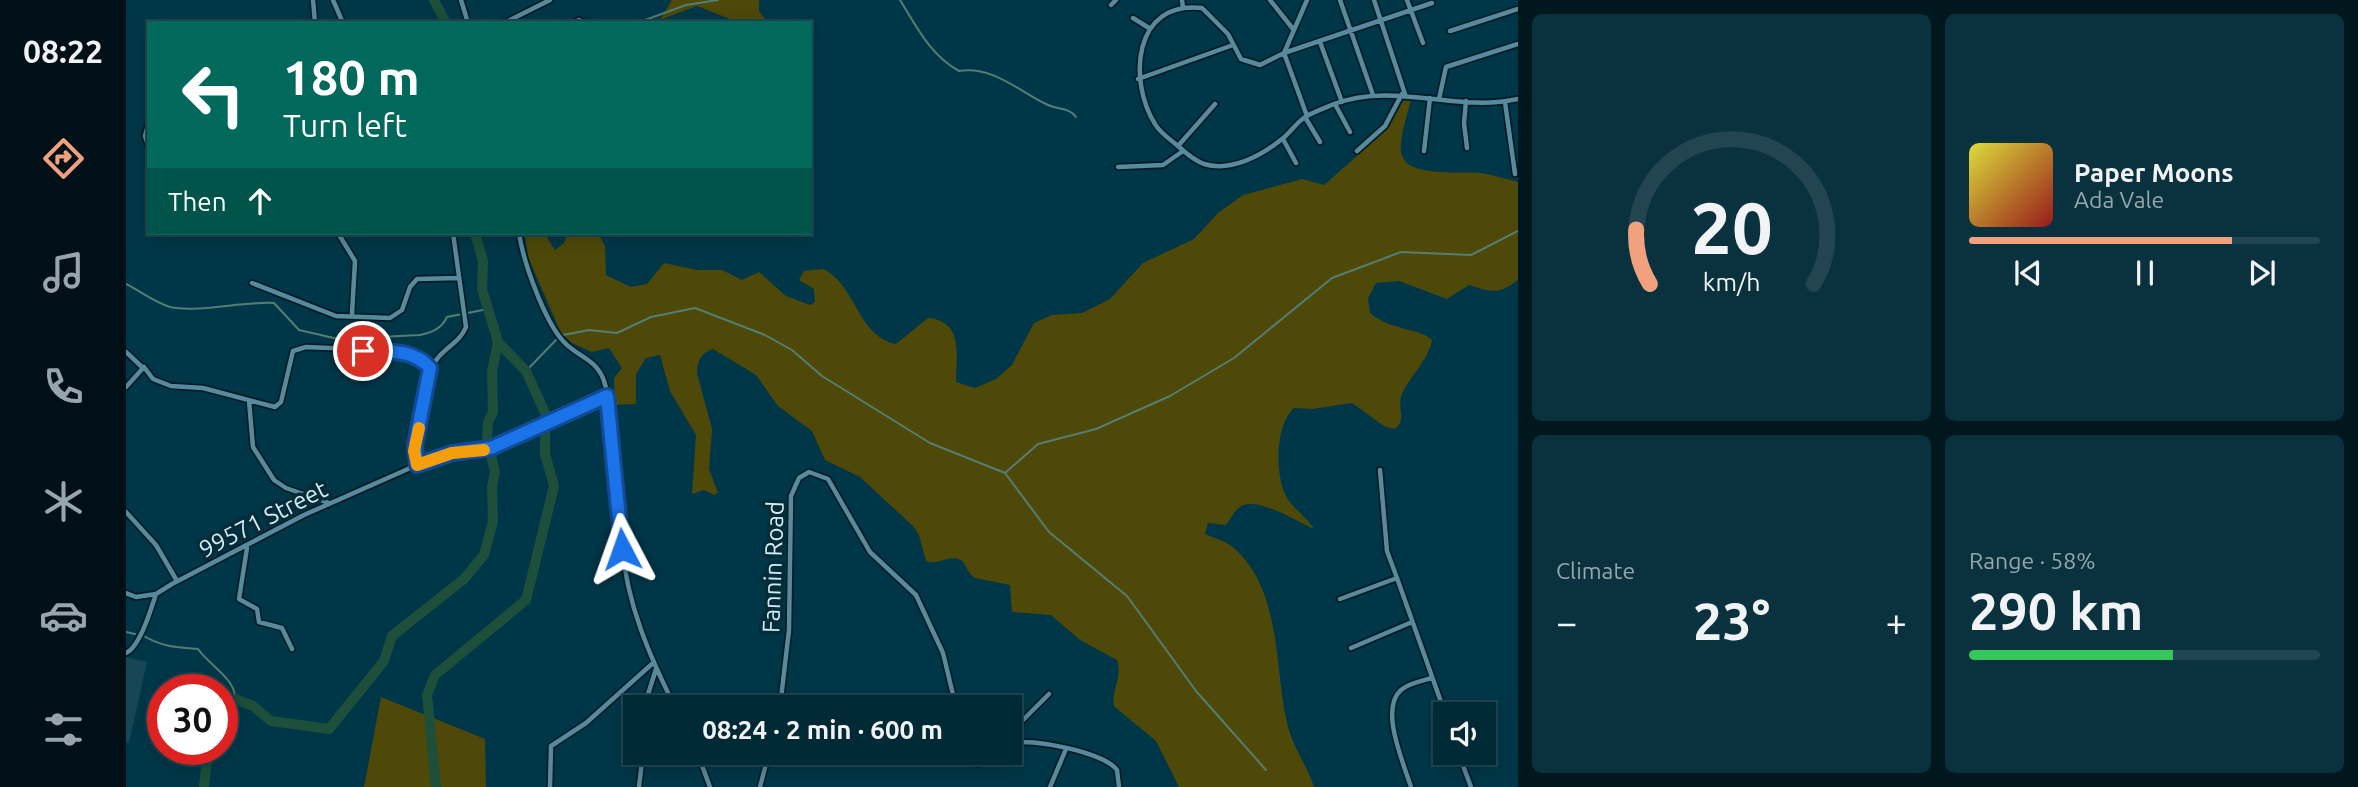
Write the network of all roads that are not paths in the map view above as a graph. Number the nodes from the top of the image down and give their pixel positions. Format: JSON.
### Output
{"nodes":[{"id":1,"x":313,"y":0,"type":"edge"},
{"id":2,"x":332,"y":0,"type":"edge"},
{"id":3,"x":461,"y":0,"type":"edge"},
{"id":4,"x":550,"y":0,"type":"edge"},
{"id":5,"x":1116,"y":0,"type":"edge"},
{"id":6,"x":1182,"y":0,"type":"edge"},
{"id":7,"x":1270,"y":0,"type":"edge"},
{"id":8,"x":1307,"y":0,"type":"edge"},
{"id":9,"x":1340,"y":0,"type":"edge"},
{"id":10,"x":1374,"y":0,"type":"edge"},
{"id":11,"x":1407,"y":0,"type":"edge"},
{"id":12,"x":1432,"y":3,"type":"dead end"},
{"id":13,"x":1111,"y":5,"type":"dead end"},
{"id":14,"x":1183,"y":8,"type":"junction"},
{"id":15,"x":1518,"y":9,"type":"edge"},
{"id":16,"x":1411,"y":11,"type":"junction"},
{"id":17,"x":1133,"y":18,"type":"dead end"},
{"id":18,"x":315,"y":21,"type":"edge"},
{"id":19,"x":341,"y":21,"type":"edge"},
{"id":20,"x":467,"y":21,"type":"edge"},
{"id":21,"x":508,"y":21,"type":"edge"},
{"id":22,"x":1381,"y":21,"type":"junction"},
{"id":23,"x":1149,"y":28,"type":"junction"},
{"id":24,"x":1294,"y":29,"type":"junction"},
{"id":25,"x":1350,"y":31,"type":"junction"},
{"id":26,"x":1450,"y":31,"type":"dead end"},
{"id":27,"x":1320,"y":42,"type":"junction"},
{"id":28,"x":1423,"y":43,"type":"dead end"},
{"id":29,"x":1518,"y":44,"type":"edge"},
{"id":30,"x":1233,"y":45,"type":"junction"},
{"id":31,"x":1284,"y":53,"type":"junction"},
{"id":32,"x":1138,"y":79,"type":"junction"},
{"id":33,"x":1404,"y":94,"type":"junction"},
{"id":34,"x":1373,"y":95,"type":"junction"},
{"id":35,"x":1430,"y":98,"type":"junction"},
{"id":36,"x":1439,"y":99,"type":"junction"},
{"id":37,"x":1518,"y":99,"type":"edge"},
{"id":38,"x":1466,"y":101,"type":"junction"},
{"id":39,"x":1342,"y":102,"type":"junction"},
{"id":40,"x":1505,"y":102,"type":"junction"},
{"id":41,"x":1215,"y":104,"type":"dead end"},
{"id":42,"x":1335,"y":104,"type":"junction"},
{"id":43,"x":1306,"y":116,"type":"junction"},
{"id":44,"x":1350,"y":132,"type":"dead end"},
{"id":45,"x":1283,"y":139,"type":"junction"},
{"id":46,"x":1320,"y":142,"type":"dead end"},
{"id":47,"x":1178,"y":146,"type":"junction"},
{"id":48,"x":1467,"y":148,"type":"dead end"},
{"id":49,"x":1183,"y":151,"type":"junction"},
{"id":50,"x":1357,"y":151,"type":"dead end"},
{"id":51,"x":1424,"y":151,"type":"dead end"},
{"id":52,"x":1296,"y":163,"type":"dead end"},
{"id":53,"x":1118,"y":167,"type":"dead end"},
{"id":54,"x":1514,"y":174,"type":"dead end"},
{"id":55,"x":339,"y":235,"type":"edge"},
{"id":56,"x":454,"y":235,"type":"edge"},
{"id":57,"x":520,"y":235,"type":"edge"},
{"id":58,"x":458,"y":278,"type":"junction"},
{"id":59,"x":252,"y":283,"type":"dead end"},
{"id":60,"x":352,"y":314,"type":"junction"},
{"id":61,"x":126,"y":352,"type":"edge"},
{"id":62,"x":142,"y":367,"type":"junction"},
{"id":63,"x":430,"y":368,"type":"junction"},
{"id":64,"x":126,"y":387,"type":"edge"},
{"id":65,"x":607,"y":396,"type":"junction"},
{"id":66,"x":249,"y":401,"type":"junction"},
{"id":67,"x":417,"y":465,"type":"junction"},
{"id":68,"x":1380,"y":470,"type":"dead end"},
{"id":69,"x":329,"y":503,"type":"junction"},
{"id":70,"x":126,"y":512,"type":"edge"},
{"id":71,"x":247,"y":547,"type":"junction"},
{"id":72,"x":1395,"y":579,"type":"junction"},
{"id":73,"x":177,"y":581,"type":"junction"},
{"id":74,"x":126,"y":593,"type":"edge"},
{"id":75,"x":156,"y":594,"type":"junction"},
{"id":76,"x":1340,"y":599,"type":"dead end"},
{"id":77,"x":1412,"y":622,"type":"junction"},
{"id":78,"x":1351,"y":648,"type":"dead end"},
{"id":79,"x":292,"y":649,"type":"dead end"},
{"id":80,"x":126,"y":653,"type":"edge"},
{"id":81,"x":653,"y":663,"type":"junction"},
{"id":82,"x":656,"y":669,"type":"junction"},
{"id":83,"x":1432,"y":678,"type":"junction"},
{"id":84,"x":1049,"y":694,"type":"dead end"},
{"id":85,"x":647,"y":695,"type":"edge"},
{"id":86,"x":669,"y":695,"type":"edge"},
{"id":87,"x":781,"y":695,"type":"edge"},
{"id":88,"x":953,"y":695,"type":"edge"},
{"id":89,"x":1441,"y":702,"type":"edge"},
{"id":90,"x":1022,"y":721,"type":"edge"},
{"id":91,"x":1022,"y":742,"type":"edge"},
{"id":92,"x":1066,"y":749,"type":"junction"},
{"id":93,"x":642,"y":765,"type":"edge"},
{"id":94,"x":701,"y":765,"type":"edge"},
{"id":95,"x":766,"y":765,"type":"edge"},
{"id":96,"x":1463,"y":765,"type":"edge"},
{"id":97,"x":550,"y":787,"type":"edge"},
{"id":98,"x":639,"y":787,"type":"edge"},
{"id":99,"x":710,"y":787,"type":"edge"},
{"id":100,"x":760,"y":787,"type":"edge"},
{"id":101,"x":1050,"y":787,"type":"edge"},
{"id":102,"x":1119,"y":787,"type":"edge"},
{"id":103,"x":1411,"y":787,"type":"edge"},
{"id":104,"x":1471,"y":787,"type":"edge"}],
"edges":[{"from":1,"to":18,"type":"street"},
{"from":2,"to":19,"type":"street"},
{"from":3,"to":20,"type":"street"},
{"from":4,"to":21,"type":"street"},
{"from":5,"to":13,"type":"street"},
{"from":6,"to":14,"type":"street"},
{"from":7,"to":24,"type":"street"},
{"from":8,"to":24,"type":"street"},
{"from":9,"to":25,"type":"street"},
{"from":10,"to":22,"type":"street"},
{"from":11,"to":16,"type":"street"},
{"from":12,"to":16,"type":"street"},
{"from":14,"to":23,"type":"street"},
{"from":14,"to":30,"type":"street"},
{"from":15,"to":26,"type":"street"},
{"from":16,"to":22,"type":"street"},
{"from":16,"to":28,"type":"street"},
{"from":17,"to":23,"type":"street"},
{"from":22,"to":25,"type":"street"},
{"from":22,"to":33,"type":"street"},
{"from":23,"to":32,"type":"street"},
{"from":24,"to":31,"type":"street"},
{"from":25,"to":27,"type":"street"},
{"from":25,"to":34,"type":"street"},
{"from":27,"to":31,"type":"street"},
{"from":27,"to":39,"type":"street"},
{"from":29,"to":36,"type":"street"},
{"from":30,"to":31,"type":"street"},
{"from":30,"to":32,"type":"street"},
{"from":31,"to":43,"type":"street"},
{"from":32,"to":47,"type":"street"},
{"from":33,"to":34,"type":"street"},
{"from":33,"to":35,"type":"street"},
{"from":33,"to":50,"type":"street"},
{"from":34,"to":39,"type":"street"},
{"from":35,"to":36,"type":"street"},
{"from":35,"to":51,"type":"street"},
{"from":36,"to":38,"type":"street"},
{"from":37,"to":40,"type":"street"},
{"from":38,"to":40,"type":"street"},
{"from":38,"to":48,"type":"street"},
{"from":39,"to":42,"type":"street"},
{"from":40,"to":54,"type":"street"},
{"from":41,"to":47,"type":"street"},
{"from":42,"to":43,"type":"street"},
{"from":42,"to":44,"type":"street"},
{"from":43,"to":45,"type":"street"},
{"from":43,"to":46,"type":"street"},
{"from":45,"to":49,"type":"street"},
{"from":45,"to":52,"type":"street"},
{"from":47,"to":49,"type":"street"},
{"from":49,"to":53,"type":"street"},
{"from":55,"to":60,"type":"street"},
{"from":56,"to":58,"type":"street"},
{"from":57,"to":65,"type":"street"},
{"from":58,"to":60,"type":"street"},
{"from":58,"to":63,"type":"street"},
{"from":59,"to":60,"type":"street"},
{"from":61,"to":62,"type":"street"},
{"from":62,"to":64,"type":"street"},
{"from":62,"to":66,"type":"street"},
{"from":63,"to":66,"type":"street"},
{"from":63,"to":67,"type":"street"},
{"from":65,"to":67,"type":"street","name":"99571 Street"},
{"from":65,"to":81,"type":"street"},
{"from":66,"to":69,"type":"street"},
{"from":67,"to":69,"type":"street","name":"99571 Street"},
{"from":68,"to":72,"type":"street"},
{"from":69,"to":71,"type":"street","name":"99571 Street"},
{"from":70,"to":73,"type":"street"},
{"from":71,"to":73,"type":"street","name":"99571 Street"},
{"from":71,"to":79,"type":"street"},
{"from":72,"to":76,"type":"street"},
{"from":72,"to":77,"type":"street"},
{"from":73,"to":75,"type":"street","name":"99571 Street"},
{"from":74,"to":75,"type":"street"},
{"from":75,"to":80,"type":"street"},
{"from":77,"to":78,"type":"street"},
{"from":77,"to":83,"type":"street"},
{"from":81,"to":82,"type":"street"},
{"from":81,"to":97,"type":"street"},
{"from":82,"to":85,"type":"street"},
{"from":82,"to":86,"type":"street"},
{"from":83,"to":89,"type":"street"},
{"from":83,"to":103,"type":"street"},
{"from":84,"to":90,"type":"street"},
{"from":87,"to":88,"type":"street","name":"Fannin Road"},
{"from":91,"to":92,"type":"street"},
{"from":92,"to":101,"type":"street"},
{"from":92,"to":102,"type":"street"},
{"from":93,"to":98,"type":"street"},
{"from":94,"to":99,"type":"street"},
{"from":95,"to":100,"type":"street"},
{"from":96,"to":104,"type":"street"}]}
